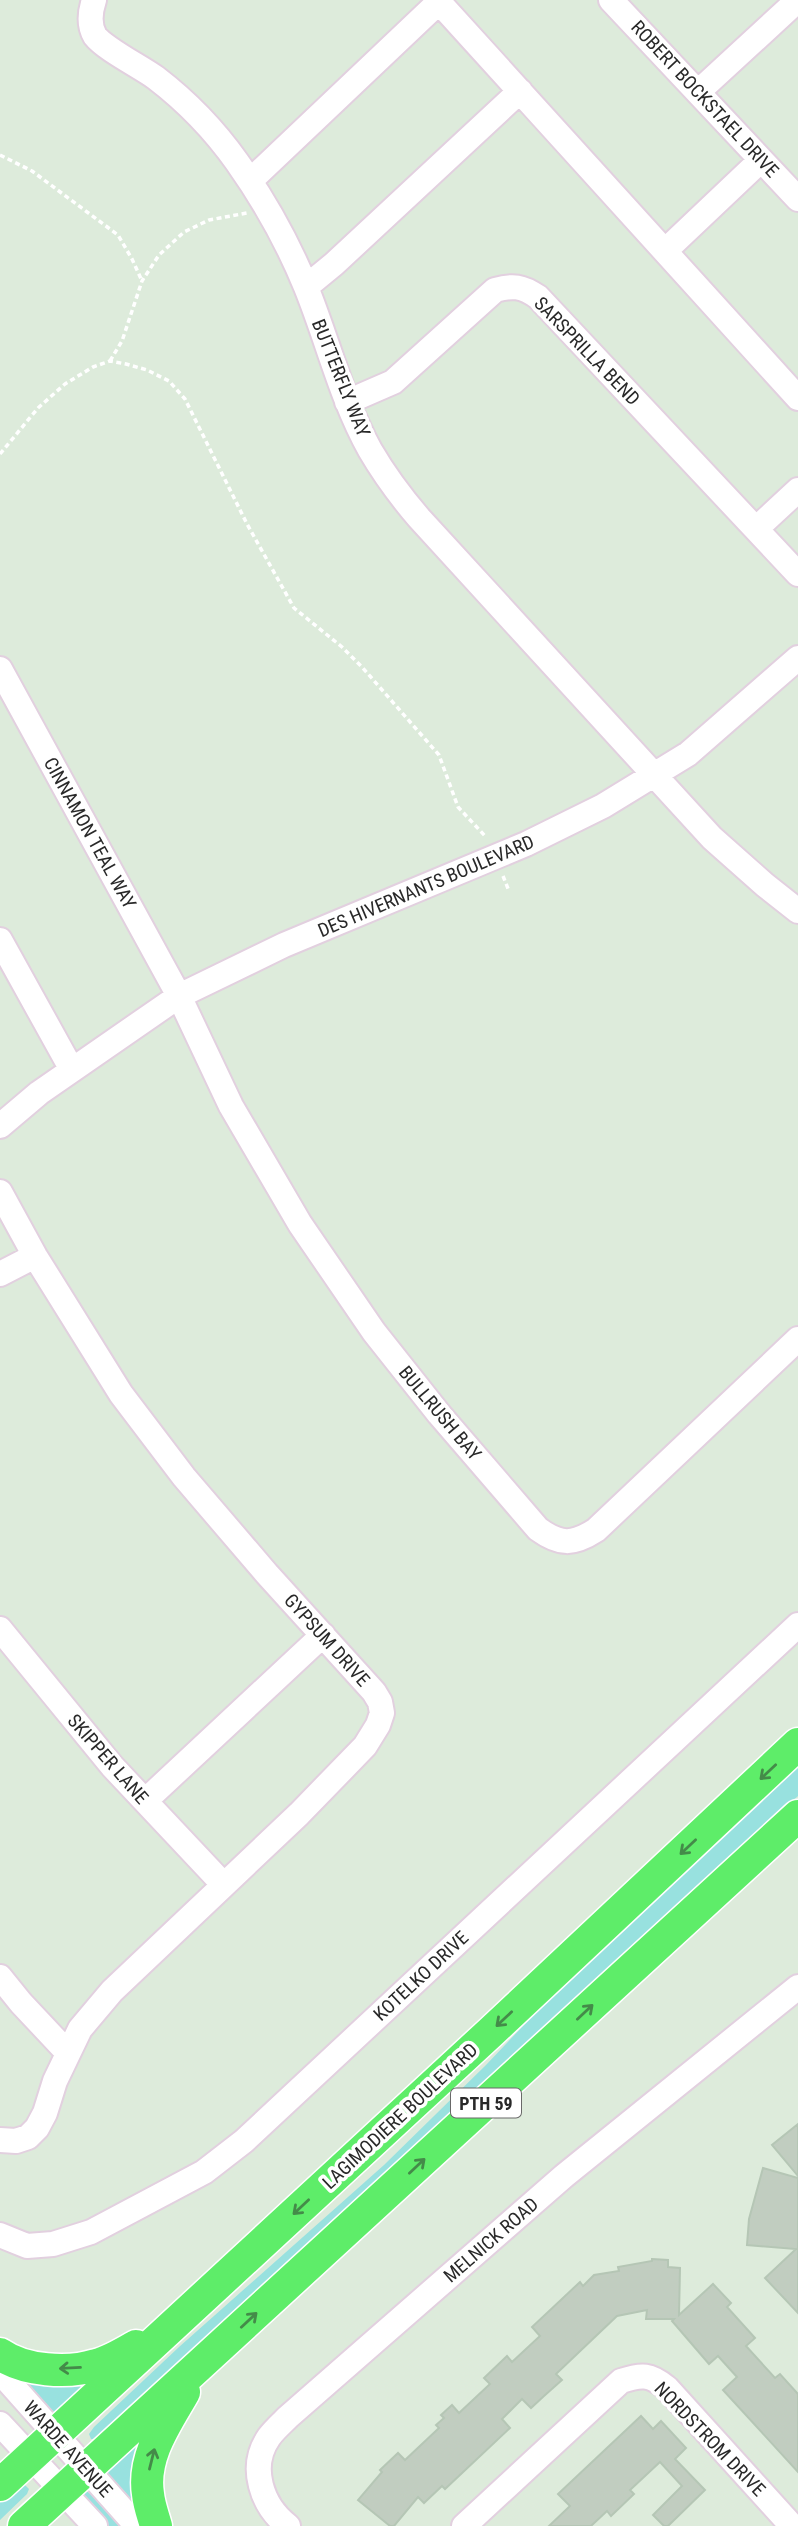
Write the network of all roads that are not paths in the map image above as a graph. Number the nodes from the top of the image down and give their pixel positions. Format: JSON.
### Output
{"nodes":[{"id":1,"x":94,"y":0,"type":"edge"},
{"id":2,"x":611,"y":0,"type":"edge"},
{"id":3,"x":439,"y":1,"type":"edge"},
{"id":4,"x":789,"y":9,"type":"edge"},
{"id":5,"x":520,"y":91,"type":"junction"},
{"id":6,"x":698,"y":92,"type":"junction"},
{"id":7,"x":761,"y":160,"type":"junction"},
{"id":8,"x":250,"y":181,"type":"junction"},
{"id":9,"x":798,"y":199,"type":"edge"},
{"id":10,"x":665,"y":251,"type":"junction"},
{"id":11,"x":306,"y":287,"type":"junction"},
{"id":12,"x":798,"y":398,"type":"edge"},
{"id":13,"x":347,"y":402,"type":"junction"},
{"id":14,"x":798,"y":490,"type":"edge"},
{"id":15,"x":756,"y":529,"type":"junction"},
{"id":16,"x":798,"y":573,"type":"edge"},
{"id":17,"x":798,"y":658,"type":"edge"},
{"id":18,"x":0,"y":669,"type":"edge"},
{"id":19,"x":655,"y":774,"type":"junction"},
{"id":20,"x":798,"y":911,"type":"edge"},
{"id":21,"x":0,"y":940,"type":"edge"},
{"id":22,"x":179,"y":996,"type":"junction"},
{"id":23,"x":72,"y":1070,"type":"junction"},
{"id":24,"x":39,"y":1093,"type":"junction"},
{"id":25,"x":0,"y":1106,"type":"edge"},
{"id":26,"x":0,"y":1126,"type":"edge"},
{"id":27,"x":0,"y":1192,"type":"edge"},
{"id":28,"x":35,"y":1256,"type":"junction"},
{"id":29,"x":0,"y":1274,"type":"edge"},
{"id":30,"x":798,"y":1339,"type":"edge"},
{"id":31,"x":798,"y":1625,"type":"edge"},
{"id":32,"x":0,"y":1629,"type":"edge"},
{"id":33,"x":323,"y":1635,"type":"junction"},
{"id":34,"x":10,"y":1659,"type":"edge"},
{"id":35,"x":798,"y":1744,"type":"edge"},
{"id":36,"x":145,"y":1801,"type":"junction"},
{"id":37,"x":798,"y":1816,"type":"edge"},
{"id":38,"x":223,"y":1885,"type":"junction"},
{"id":39,"x":0,"y":1977,"type":"edge"},
{"id":40,"x":798,"y":1987,"type":"edge"},
{"id":41,"x":68,"y":2053,"type":"junction"},
{"id":42,"x":0,"y":2140,"type":"edge"},
{"id":43,"x":0,"y":2235,"type":"edge"},
{"id":44,"x":176,"y":2323,"type":"junction"},
{"id":45,"x":0,"y":2354,"type":"edge"},
{"id":46,"x":199,"y":2366,"type":"junction"},
{"id":47,"x":0,"y":2372,"type":"edge"},
{"id":48,"x":0,"y":2424,"type":"edge"},
{"id":49,"x":55,"y":2434,"type":"junction"},
{"id":50,"x":30,"y":2457,"type":"junction"},
{"id":51,"x":86,"y":2469,"type":"junction"},
{"id":52,"x":0,"y":2485,"type":"edge"},
{"id":53,"x":62,"y":2491,"type":"junction"},
{"id":54,"x":24,"y":2526,"type":"edge"},
{"id":55,"x":95,"y":2526,"type":"edge"},
{"id":56,"x":137,"y":2526,"type":"edge"},
{"id":57,"x":156,"y":2526,"type":"edge"},
{"id":58,"x":288,"y":2526,"type":"edge"},
{"id":59,"x":464,"y":2526,"type":"edge"},
{"id":60,"x":792,"y":2526,"type":"edge"}],
"edges":[{"from":1,"to":8,"type":"street","name":"BUTTERFLY WAY"},
{"from":2,"to":6,"type":"street","name":"ROBERT BOCKSTAEL DRIVE"},
{"from":3,"to":5,"type":"street"},
{"from":3,"to":8,"type":"street"},
{"from":4,"to":6,"type":"street"},
{"from":5,"to":10,"type":"street"},
{"from":5,"to":11,"type":"street"},
{"from":6,"to":7,"type":"street","name":"ROBERT BOCKSTAEL DRIVE"},
{"from":7,"to":9,"type":"street","name":"ROBERT BOCKSTAEL DRIVE"},
{"from":7,"to":10,"type":"street"},
{"from":8,"to":11,"type":"street","name":"BUTTERFLY WAY"},
{"from":10,"to":12,"type":"street"},
{"from":11,"to":13,"type":"street","name":"BUTTERFLY WAY"},
{"from":13,"to":15,"type":"street","name":"SARSPRILLA BEND"},
{"from":13,"to":19,"type":"street","name":"BUTTERFLY WAY"},
{"from":14,"to":15,"type":"street"},
{"from":15,"to":16,"type":"street","name":"SARSPRILLA BEND"},
{"from":17,"to":19,"type":"street","name":"DES HIVERNANTS BOULEVARD"},
{"from":18,"to":22,"type":"street","name":"CINNAMON TEAL WAY"},
{"from":19,"to":20,"type":"street"},
{"from":19,"to":22,"type":"street","name":"DES HIVERNANTS BOULEVARD"},
{"from":21,"to":23,"type":"street"},
{"from":22,"to":23,"type":"street","name":"DES HIVERNANTS BOULEVARD"},
{"from":22,"to":30,"type":"street","name":"BULLRUSH BAY"},
{"from":23,"to":24,"type":"street","name":"DES HIVERNANTS BOULEVARD"},
{"from":24,"to":25,"type":"street","name":"DES HIVERNANTS BOULEVARD"},
{"from":24,"to":26,"type":"street","name":"DES HIVERNANTS BOULEVARD"},
{"from":27,"to":28,"type":"street","name":"GYPSUM DRIVE"},
{"from":28,"to":29,"type":"street"},
{"from":28,"to":33,"type":"street","name":"GYPSUM DRIVE"},
{"from":31,"to":43,"type":"street","name":"KOTELKO DRIVE"},
{"from":32,"to":34,"type":"street","name":"SKIPPER LANE"},
{"from":33,"to":36,"type":"street"},
{"from":33,"to":38,"type":"street","name":"GYPSUM DRIVE"},
{"from":34,"to":36,"type":"street","name":"SKIPPER LANE"},
{"from":35,"to":44,"type":"main road","name":"LAGIMODIERE BOULEVARD","number":"PTH 59","one_way":true},
{"from":36,"to":38,"type":"street","name":"SKIPPER LANE"},
{"from":46,"to":37,"type":"main road","number":"PTH 59","one_way":true},
{"from":38,"to":41,"type":"street","name":"GYPSUM DRIVE"},
{"from":39,"to":41,"type":"street"},
{"from":40,"to":58,"type":"street","name":"MELNICK ROAD"},
{"from":41,"to":42,"type":"street","name":"GYPSUM DRIVE"},
{"from":44,"to":45,"type":"main road","one_way":true},
{"from":44,"to":49,"type":"main road","name":"LAGIMODIERE BOULEVARD","number":"PTH 59"},
{"from":46,"to":51,"type":"main road","number":"PTH 59"},
{"from":57,"to":46,"type":"main road","one_way":true},
{"from":47,"to":49,"type":"street","name":"WARDE AVENUE"},
{"from":48,"to":50,"type":"street","name":"WARDE AVENUE"},
{"from":49,"to":50,"type":"main road","name":"LAGIMODIERE BOULEVARD","number":"PTH 59"},
{"from":49,"to":51,"type":"street","name":"WARDE AVENUE"},
{"from":50,"to":52,"type":"main road","name":"LAGIMODIERE BOULEVARD","number":"PTH 59"},
{"from":50,"to":53,"type":"street","name":"WARDE AVENUE"},
{"from":51,"to":53,"type":"main road","number":"PTH 59"},
{"from":51,"to":56,"type":"street","name":"WARDE AVENUE"},
{"from":53,"to":54,"type":"main road","number":"PTH 59"},
{"from":53,"to":55,"type":"street","name":"WARDE AVENUE"},
{"from":59,"to":60,"type":"street","name":"NORDSTROM DRIVE"}]}
